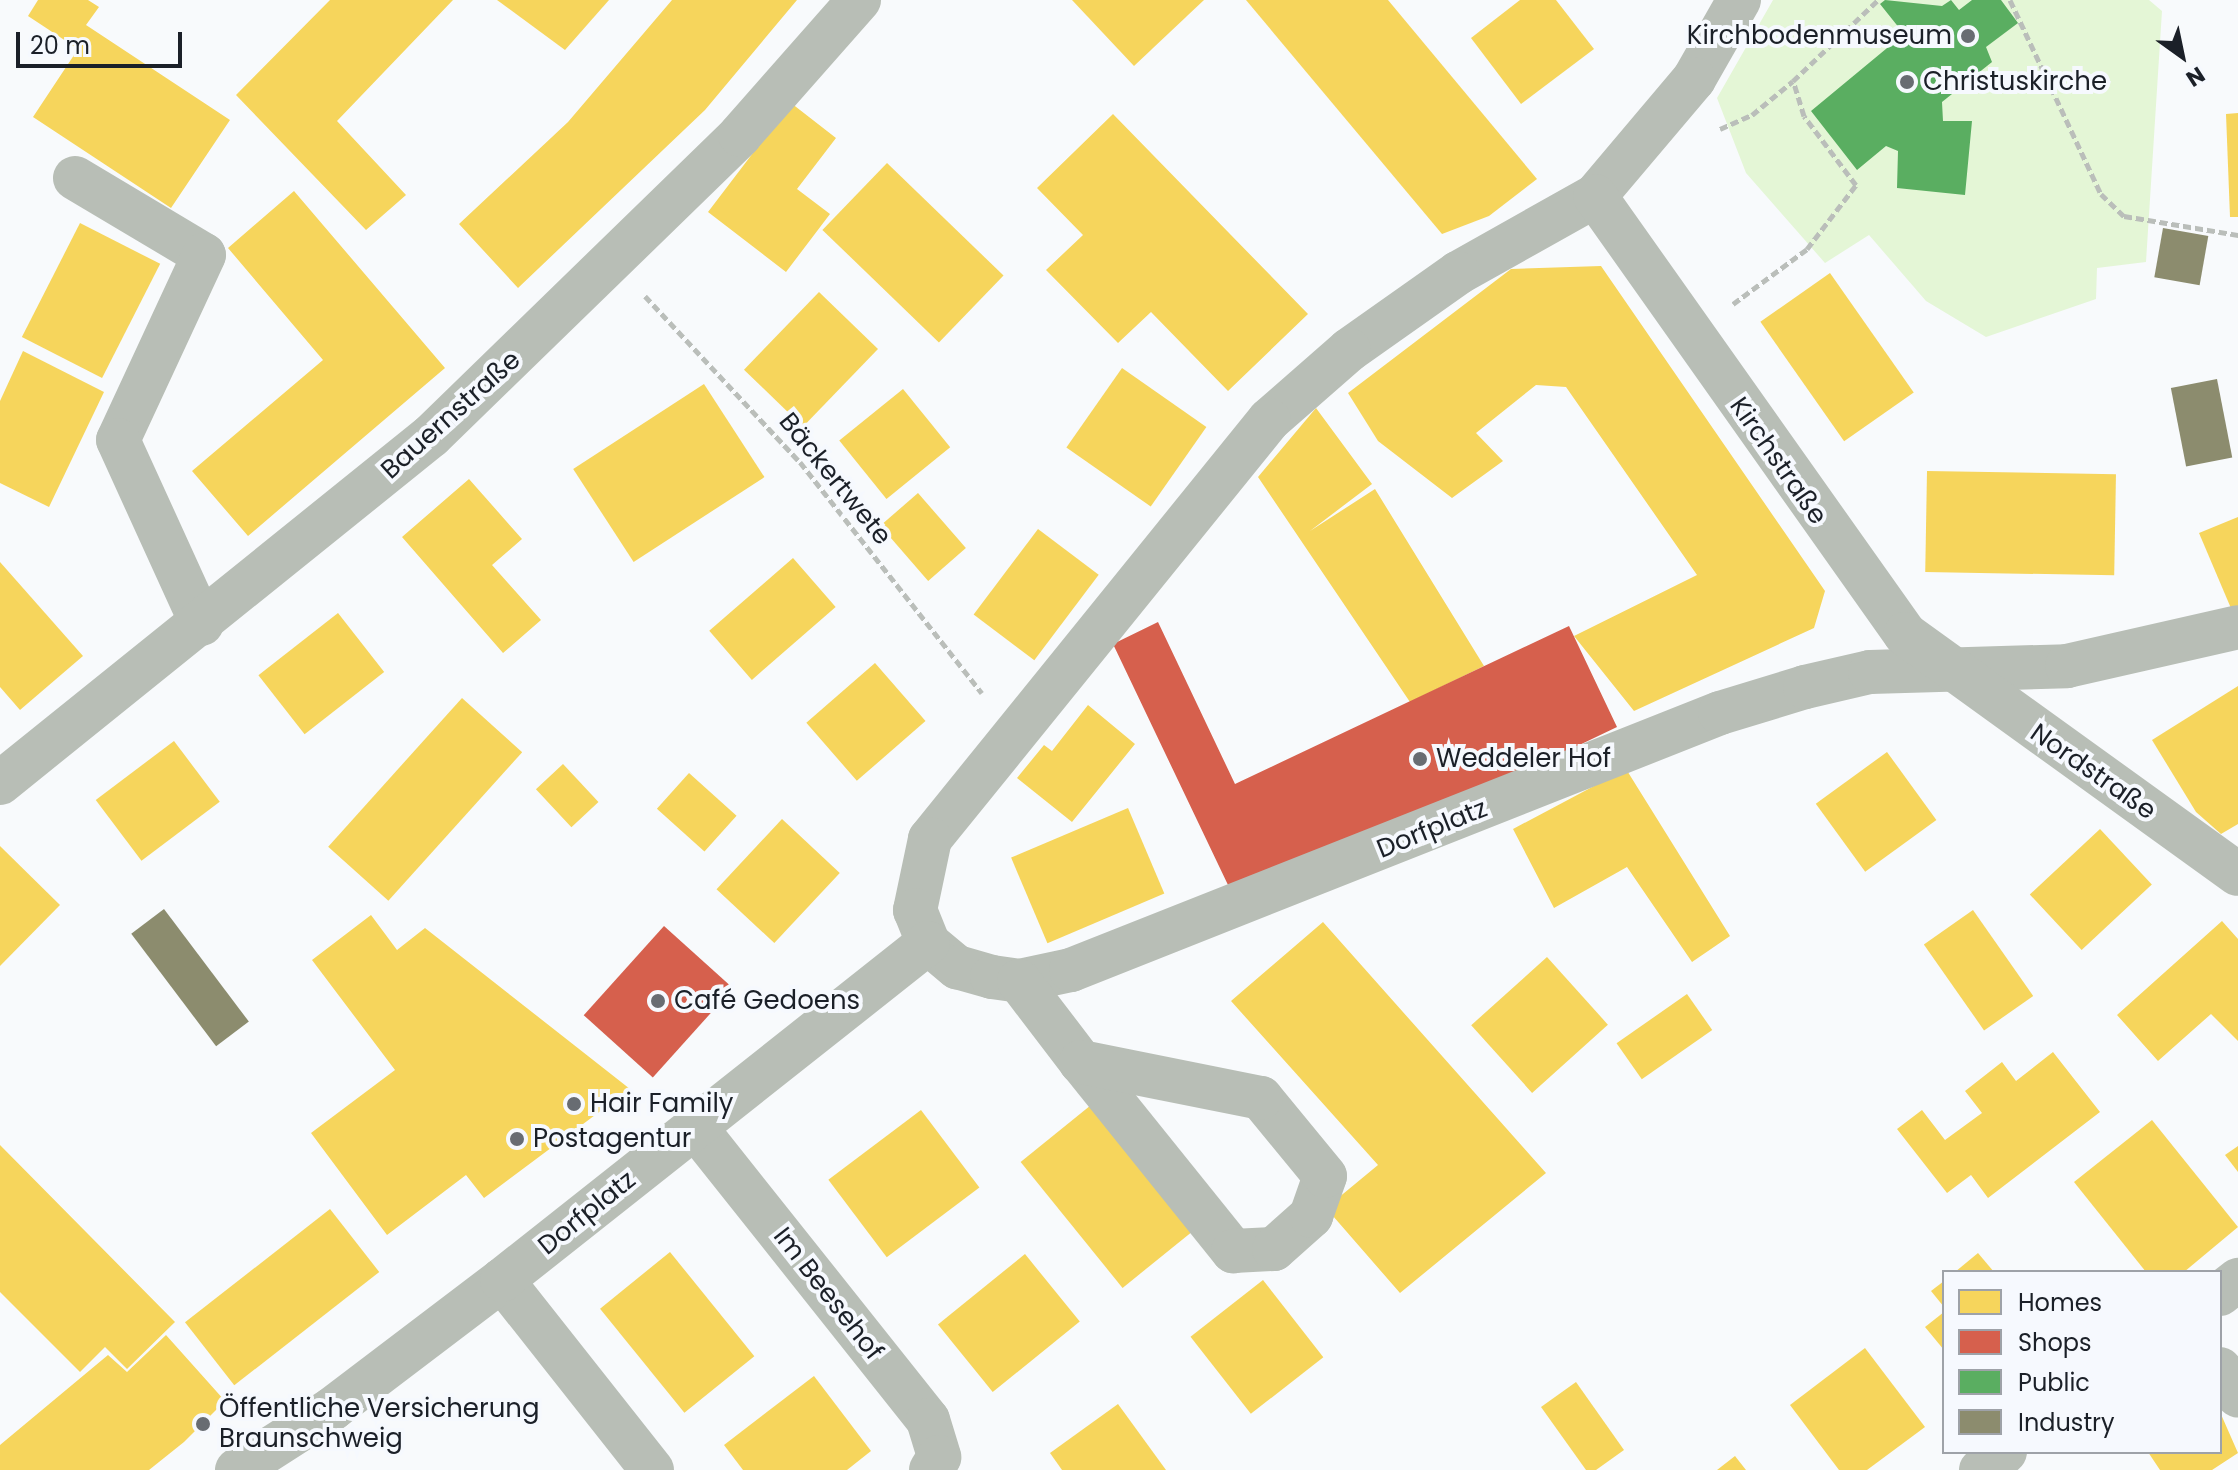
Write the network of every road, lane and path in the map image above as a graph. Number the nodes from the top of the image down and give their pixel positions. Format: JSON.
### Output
{"nodes":[{"id":1,"x":1739,"y":0,"type":"edge"},
{"id":2,"x":1878,"y":0,"type":"edge"},
{"id":3,"x":2010,"y":0,"type":"edge"},
{"id":4,"x":842,"y":6,"type":"edge"},
{"id":5,"x":1793,"y":81,"type":"junction"},
{"id":6,"x":1721,"y":129,"type":"dead end"},
{"id":7,"x":75,"y":178,"type":"dead end"},
{"id":8,"x":1595,"y":196,"type":"junction"},
{"id":9,"x":2238,"y":235,"type":"edge"},
{"id":10,"x":614,"y":263,"type":"junction"},
{"id":11,"x":1690,"y":335,"type":"junction"},
{"id":12,"x":202,"y":624,"type":"junction"},
{"id":13,"x":2238,"y":627,"type":"edge"},
{"id":14,"x":1947,"y":669,"type":"junction"},
{"id":15,"x":1018,"y":726,"type":"junction"},
{"id":16,"x":0,"y":783,"type":"edge"},
{"id":17,"x":2238,"y":874,"type":"edge"},
{"id":18,"x":928,"y":943,"type":"junction"},
{"id":19,"x":1019,"y":981,"type":"junction"},
{"id":20,"x":1081,"y":1062,"type":"junction"},
{"id":21,"x":695,"y":1127,"type":"junction"},
{"id":22,"x":502,"y":1280,"type":"junction"},
{"id":23,"x":2238,"y":1280,"type":"edge"},
{"id":24,"x":2222,"y":1292,"type":"edge"},
{"id":25,"x":2222,"y":1372,"type":"edge"},
{"id":26,"x":2238,"y":1396,"type":"edge"},
{"id":27,"x":2002,"y":1454,"type":"edge"},
{"id":28,"x":237,"y":1470,"type":"edge"},
{"id":29,"x":652,"y":1470,"type":"edge"},
{"id":30,"x":931,"y":1470,"type":"edge"},
{"id":31,"x":1981,"y":1470,"type":"edge"}],
"edges":[{"from":1,"to":8,"type":"street"},
{"from":2,"to":5,"type":"path"},
{"from":3,"to":9,"type":"path"},
{"from":4,"to":10,"type":"street","name":"Bauernstraße"},
{"from":5,"to":6,"type":"path"},
{"from":5,"to":11,"type":"path"},
{"from":7,"to":12,"type":"street"},
{"from":8,"to":11,"type":"street","name":"Kirchstraße"},
{"from":8,"to":15,"type":"street"},
{"from":10,"to":12,"type":"street","name":"Bauernstraße"},
{"from":10,"to":15,"type":"path","name":"Bäckertwete"},
{"from":11,"to":14,"type":"street","name":"Kirchstraße"},
{"from":12,"to":16,"type":"street","name":"Bauernstraße"},
{"from":13,"to":14,"type":"street"},
{"from":14,"to":17,"type":"street","name":"Nordstraße"},
{"from":14,"to":19,"type":"street","name":"Dorfplatz"},
{"from":15,"to":18,"type":"street"},
{"from":18,"to":19,"type":"street"},
{"from":18,"to":21,"type":"street","name":"Dorfplatz"},
{"from":19,"to":20,"type":"street"},
{"from":20,"to":20,"type":"street"},
{"from":21,"to":22,"type":"street","name":"Dorfplatz"},
{"from":21,"to":30,"type":"street","name":"Im Beesehof"},
{"from":22,"to":28,"type":"street","name":"Dorfplatz"},
{"from":22,"to":29,"type":"street"},
{"from":23,"to":24,"type":"street"},
{"from":25,"to":26,"type":"street"},
{"from":27,"to":31,"type":"street"}]}
